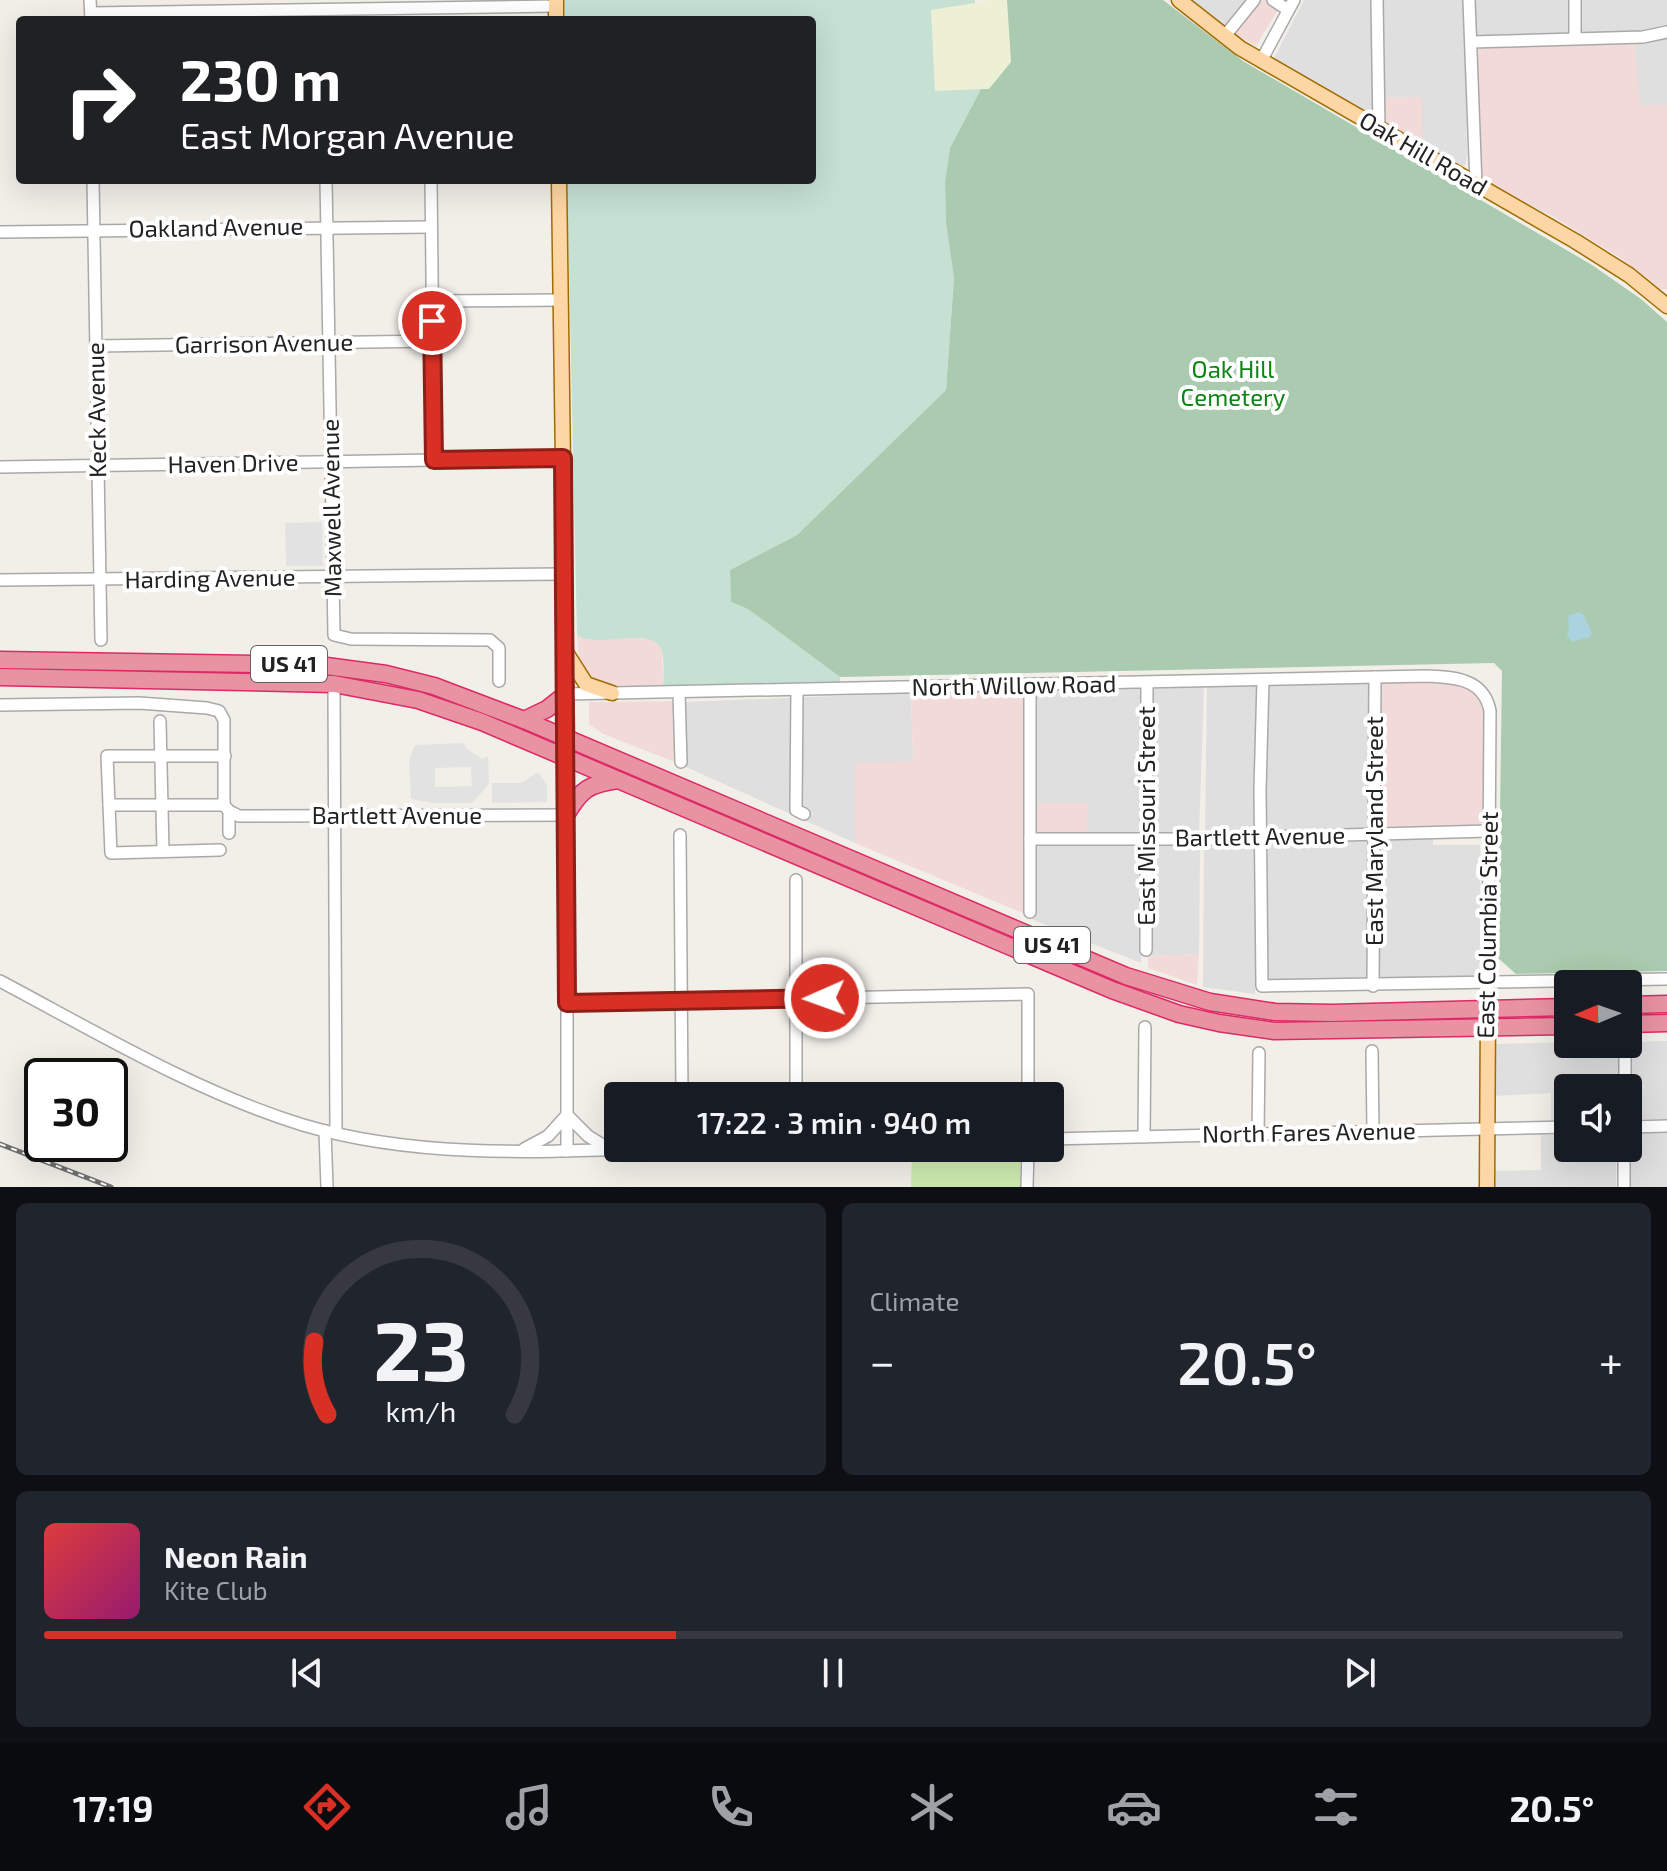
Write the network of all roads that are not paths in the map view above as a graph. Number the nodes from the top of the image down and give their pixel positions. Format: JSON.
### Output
{"nodes":[{"id":1,"x":1179,"y":0,"type":"edge"},
{"id":2,"x":1254,"y":0,"type":"edge"},
{"id":3,"x":1273,"y":0,"type":"edge"},
{"id":4,"x":1377,"y":0,"type":"edge"},
{"id":5,"x":1469,"y":0,"type":"edge"},
{"id":6,"x":1575,"y":0,"type":"edge"},
{"id":7,"x":1291,"y":5,"type":"edge"},
{"id":8,"x":556,"y":9,"type":"edge"},
{"id":9,"x":149,"y":16,"type":"edge"},
{"id":10,"x":1667,"y":32,"type":"edge"},
{"id":11,"x":1224,"y":37,"type":"junction"},
{"id":12,"x":1575,"y":38,"type":"junction"},
{"id":13,"x":1471,"y":42,"type":"junction"},
{"id":14,"x":1261,"y":61,"type":"junction"},
{"id":15,"x":1379,"y":129,"type":"junction"},
{"id":16,"x":93,"y":184,"type":"edge"},
{"id":17,"x":326,"y":184,"type":"edge"},
{"id":18,"x":431,"y":184,"type":"edge"},
{"id":19,"x":559,"y":184,"type":"edge"},
{"id":20,"x":1476,"y":185,"type":"junction"},
{"id":21,"x":327,"y":227,"type":"junction"},
{"id":22,"x":431,"y":227,"type":"junction"},
{"id":23,"x":94,"y":230,"type":"junction"},
{"id":24,"x":0,"y":232,"type":"edge"},
{"id":25,"x":560,"y":300,"type":"junction"},
{"id":26,"x":432,"y":301,"type":"junction"},
{"id":27,"x":1667,"y":306,"type":"edge"},
{"id":28,"x":432,"y":341,"type":"junction"},
{"id":29,"x":328,"y":343,"type":"junction"},
{"id":30,"x":96,"y":346,"type":"junction"},
{"id":31,"x":563,"y":458,"type":"junction"},
{"id":32,"x":434,"y":460,"type":"junction"},
{"id":33,"x":330,"y":462,"type":"junction"},
{"id":34,"x":98,"y":466,"type":"junction"},
{"id":35,"x":0,"y":467,"type":"edge"},
{"id":36,"x":565,"y":574,"type":"junction"},
{"id":37,"x":333,"y":577,"type":"junction"},
{"id":38,"x":0,"y":580,"type":"edge"},
{"id":39,"x":100,"y":580,"type":"junction"},
{"id":40,"x":101,"y":640,"type":"dead end"},
{"id":41,"x":566,"y":651,"type":"junction"},
{"id":42,"x":0,"y":660,"type":"edge"},
{"id":43,"x":1375,"y":677,"type":"junction"},
{"id":44,"x":0,"y":679,"type":"edge"},
{"id":45,"x":1460,"y":679,"type":"joint"},
{"id":46,"x":1263,"y":680,"type":"junction"},
{"id":47,"x":499,"y":681,"type":"dead end"},
{"id":48,"x":1147,"y":683,"type":"junction"},
{"id":49,"x":334,"y":684,"type":"junction"},
{"id":50,"x":1030,"y":685,"type":"junction"},
{"id":51,"x":797,"y":690,"type":"junction"},
{"id":52,"x":679,"y":692,"type":"junction"},
{"id":53,"x":612,"y":693,"type":"junction"},
{"id":54,"x":566,"y":694,"type":"junction"},
{"id":55,"x":0,"y":705,"type":"edge"},
{"id":56,"x":524,"y":720,"type":"junction"},
{"id":57,"x":160,"y":721,"type":"dead end"},
{"id":58,"x":567,"y":738,"type":"junction"},
{"id":59,"x":161,"y":755,"type":"junction"},
{"id":60,"x":225,"y":756,"type":"junction"},
{"id":61,"x":567,"y":758,"type":"junction"},
{"id":62,"x":681,"y":762,"type":"dead end"},
{"id":63,"x":618,"y":780,"type":"junction"},
{"id":64,"x":163,"y":804,"type":"junction"},
{"id":65,"x":109,"y":805,"type":"junction"},
{"id":66,"x":226,"y":808,"type":"junction"},
{"id":67,"x":800,"y":812,"type":"dead end"},
{"id":68,"x":566,"y":815,"type":"junction"},
{"id":69,"x":335,"y":816,"type":"junction"},
{"id":70,"x":1489,"y":831,"type":"junction"},
{"id":71,"x":229,"y":833,"type":"dead end"},
{"id":72,"x":1376,"y":834,"type":"junction"},
{"id":73,"x":680,"y":835,"type":"dead end"},
{"id":74,"x":1260,"y":838,"type":"junction"},
{"id":75,"x":1030,"y":839,"type":"junction"},
{"id":76,"x":1146,"y":839,"type":"junction"},
{"id":77,"x":220,"y":850,"type":"dead end"},
{"id":78,"x":163,"y":851,"type":"junction"},
{"id":79,"x":796,"y":880,"type":"dead end"},
{"id":80,"x":1030,"y":912,"type":"dead end"},
{"id":81,"x":1146,"y":950,"type":"dead end"},
{"id":82,"x":1667,"y":979,"type":"edge"},
{"id":83,"x":0,"y":981,"type":"edge"},
{"id":84,"x":1488,"y":983,"type":"junction"},
{"id":85,"x":1373,"y":986,"type":"junction"},
{"id":86,"x":797,"y":999,"type":"junction"},
{"id":87,"x":682,"y":1002,"type":"junction"},
{"id":88,"x":567,"y":1003,"type":"junction"},
{"id":89,"x":1667,"y":1004,"type":"edge"},
{"id":90,"x":1642,"y":1005,"type":"edge"},
{"id":91,"x":1554,"y":1007,"type":"edge"},
{"id":92,"x":1488,"y":1009,"type":"junction"},
{"id":93,"x":1667,"y":1023,"type":"edge"},
{"id":94,"x":1642,"y":1024,"type":"edge"},
{"id":95,"x":1554,"y":1026,"type":"edge"},
{"id":96,"x":1145,"y":1027,"type":"dead end"},
{"id":97,"x":1487,"y":1028,"type":"junction"},
{"id":98,"x":1372,"y":1051,"type":"dead end"},
{"id":99,"x":1259,"y":1053,"type":"dead end"},
{"id":100,"x":682,"y":1082,"type":"edge"},
{"id":101,"x":796,"y":1082,"type":"edge"},
{"id":102,"x":1028,"y":1082,"type":"edge"},
{"id":103,"x":567,"y":1115,"type":"junction"},
{"id":104,"x":1667,"y":1126,"type":"edge"},
{"id":105,"x":1554,"y":1127,"type":"edge"},
{"id":106,"x":1642,"y":1127,"type":"edge"},
{"id":107,"x":1486,"y":1129,"type":"junction"},
{"id":108,"x":330,"y":1132,"type":"junction"},
{"id":109,"x":1373,"y":1132,"type":"junction"},
{"id":110,"x":1258,"y":1134,"type":"junction"},
{"id":111,"x":1144,"y":1137,"type":"junction"},
{"id":112,"x":1064,"y":1139,"type":"edge"},
{"id":113,"x":604,"y":1146,"type":"edge"},
{"id":114,"x":604,"y":1150,"type":"edge"},
{"id":115,"x":521,"y":1151,"type":"junction"},
{"id":116,"x":567,"y":1151,"type":"junction"},
{"id":117,"x":1028,"y":1162,"type":"edge"},
{"id":118,"x":1624,"y":1162,"type":"edge"},
{"id":119,"x":327,"y":1187,"type":"edge"},
{"id":120,"x":1027,"y":1187,"type":"edge"},
{"id":121,"x":1487,"y":1187,"type":"edge"},
{"id":122,"x":1624,"y":1187,"type":"edge"}],
"edges":[{"from":1,"to":11,"type":"main road","name":"Oak Hill Road"},
{"from":2,"to":11,"type":"street"},
{"from":3,"to":7,"type":"street"},
{"from":4,"to":15,"type":"street"},
{"from":5,"to":13,"type":"street"},
{"from":6,"to":12,"type":"street"},
{"from":7,"to":14,"type":"street"},
{"from":8,"to":9,"type":"street"},
{"from":10,"to":12,"type":"street"},
{"from":11,"to":14,"type":"main road","name":"Oak Hill Road"},
{"from":12,"to":13,"type":"street"},
{"from":13,"to":20,"type":"street"},
{"from":14,"to":15,"type":"main road","name":"Oak Hill Road"},
{"from":15,"to":20,"type":"main road","name":"Oak Hill Road"},
{"from":16,"to":23,"type":"street","name":"Keck Avenue"},
{"from":17,"to":21,"type":"street","name":"Maxwell Avenue"},
{"from":18,"to":22,"type":"street"},
{"from":19,"to":25,"type":"main road"},
{"from":20,"to":27,"type":"main road","name":"Oak Hill Road"},
{"from":21,"to":22,"type":"street","name":"Oakland Avenue"},
{"from":21,"to":23,"type":"street","name":"Oakland Avenue"},
{"from":21,"to":29,"type":"street","name":"Maxwell Avenue"},
{"from":22,"to":26,"type":"street"},
{"from":23,"to":24,"type":"street","name":"Oakland Avenue"},
{"from":23,"to":30,"type":"street","name":"Keck Avenue"},
{"from":25,"to":26,"type":"street"},
{"from":25,"to":31,"type":"main road"},
{"from":26,"to":28,"type":"street"},
{"from":28,"to":29,"type":"street","name":"Garrison Avenue"},
{"from":28,"to":32,"type":"street"},
{"from":29,"to":30,"type":"street","name":"Garrison Avenue"},
{"from":29,"to":33,"type":"street","name":"Maxwell Avenue"},
{"from":30,"to":34,"type":"street","name":"Keck Avenue"},
{"from":31,"to":32,"type":"street","name":"Haven Drive"},
{"from":31,"to":36,"type":"main road"},
{"from":32,"to":33,"type":"street","name":"Haven Drive"},
{"from":33,"to":34,"type":"street","name":"Haven Drive"},
{"from":33,"to":37,"type":"street","name":"Maxwell Avenue"},
{"from":34,"to":35,"type":"street","name":"Haven Drive"},
{"from":34,"to":39,"type":"street","name":"Keck Avenue"},
{"from":36,"to":37,"type":"street","name":"Harding Avenue"},
{"from":36,"to":41,"type":"main road"},
{"from":37,"to":39,"type":"street","name":"Harding Avenue"},
{"from":37,"to":47,"type":"street","name":"Maxwell Avenue"},
{"from":38,"to":39,"type":"street","name":"Harding Avenue"},
{"from":39,"to":40,"type":"street","name":"Keck Avenue"},
{"from":41,"to":53,"type":"main road"},
{"from":41,"to":54,"type":"main road"},
{"from":42,"to":56,"type":"highway","number":"US 41"},
{"from":43,"to":45,"type":"street","name":"North Willow Road"},
{"from":43,"to":46,"type":"street","name":"North Willow Road"},
{"from":43,"to":72,"type":"street","name":"East Maryland Street"},
{"from":44,"to":49,"type":"highway","number":"US 41"},
{"from":45,"to":70,"type":"street","name":"East Columbia Street"},
{"from":46,"to":48,"type":"street","name":"North Willow Road"},
{"from":46,"to":74,"type":"street"},
{"from":48,"to":50,"type":"street","name":"North Willow Road"},
{"from":48,"to":76,"type":"street","name":"East Missouri Street"},
{"from":49,"to":61,"type":"highway","number":"US 41"},
{"from":49,"to":69,"type":"street"},
{"from":50,"to":51,"type":"street","name":"North Willow Road"},
{"from":50,"to":75,"type":"street"},
{"from":51,"to":52,"type":"street","name":"North Willow Road"},
{"from":51,"to":67,"type":"street"},
{"from":52,"to":53,"type":"street","name":"North Willow Road"},
{"from":52,"to":62,"type":"street"},
{"from":53,"to":54,"type":"street","name":"North Willow Road"},
{"from":54,"to":56,"type":"highway"},
{"from":54,"to":58,"type":"main road"},
{"from":55,"to":60,"type":"street"},
{"from":56,"to":58,"type":"highway","number":"US 41"},
{"from":57,"to":59,"type":"street"},
{"from":58,"to":61,"type":"main road"},
{"from":58,"to":92,"type":"highway","number":"US 41"},
{"from":59,"to":60,"type":"street"},
{"from":59,"to":64,"type":"street"},
{"from":59,"to":65,"type":"street"},
{"from":60,"to":66,"type":"street"},
{"from":61,"to":63,"type":"highway","number":"US 41"},
{"from":61,"to":68,"type":"street"},
{"from":63,"to":68,"type":"highway"},
{"from":63,"to":97,"type":"highway","number":"US 41"},
{"from":64,"to":65,"type":"street","name":"Bartlett Avenue"},
{"from":64,"to":66,"type":"street","name":"Bartlett Avenue"},
{"from":64,"to":78,"type":"street"},
{"from":65,"to":78,"type":"street"},
{"from":66,"to":69,"type":"street","name":"Bartlett Avenue"},
{"from":66,"to":71,"type":"street"},
{"from":68,"to":69,"type":"street","name":"Bartlett Avenue"},
{"from":68,"to":88,"type":"street"},
{"from":69,"to":108,"type":"street"},
{"from":70,"to":72,"type":"street","name":"Bartlett Avenue"},
{"from":70,"to":84,"type":"street","name":"East Columbia Street"},
{"from":72,"to":74,"type":"street","name":"Bartlett Avenue"},
{"from":72,"to":85,"type":"street","name":"East Maryland Street"},
{"from":73,"to":87,"type":"street"},
{"from":74,"to":76,"type":"street","name":"Bartlett Avenue"},
{"from":74,"to":85,"type":"street"},
{"from":75,"to":76,"type":"street","name":"Bartlett Avenue"},
{"from":75,"to":80,"type":"street"},
{"from":76,"to":81,"type":"street","name":"East Missouri Street"},
{"from":77,"to":78,"type":"street"},
{"from":79,"to":86,"type":"street"},
{"from":82,"to":84,"type":"street"},
{"from":83,"to":108,"type":"street"},
{"from":84,"to":85,"type":"street"},
{"from":84,"to":92,"type":"street","name":"East Columbia Street"},
{"from":86,"to":87,"type":"street"},
{"from":86,"to":101,"type":"street"},
{"from":86,"to":102,"type":"street"},
{"from":87,"to":88,"type":"street"},
{"from":87,"to":100,"type":"street"},
{"from":88,"to":103,"type":"street"},
{"from":89,"to":90,"type":"highway"},
{"from":91,"to":92,"type":"highway","number":"US 41"},
{"from":92,"to":97,"type":"main road","name":"East Columbia Street"},
{"from":93,"to":94,"type":"highway"},
{"from":95,"to":97,"type":"highway","number":"US 41"},
{"from":96,"to":111,"type":"street"},
{"from":97,"to":107,"type":"main road","name":"East Columbia Street"},
{"from":98,"to":109,"type":"street"},
{"from":99,"to":110,"type":"street"},
{"from":103,"to":113,"type":"street"},
{"from":103,"to":115,"type":"street"},
{"from":103,"to":116,"type":"street"},
{"from":104,"to":106,"type":"street"},
{"from":105,"to":107,"type":"street","name":"North Fares Avenue"},
{"from":107,"to":109,"type":"street","name":"North Fares Avenue"},
{"from":107,"to":121,"type":"main road","name":"East Columbia Street"},
{"from":108,"to":115,"type":"street"},
{"from":108,"to":119,"type":"street"},
{"from":109,"to":110,"type":"street","name":"North Fares Avenue"},
{"from":110,"to":111,"type":"street","name":"North Fares Avenue"},
{"from":111,"to":112,"type":"street","name":"North Fares Avenue"},
{"from":114,"to":116,"type":"street"},
{"from":115,"to":116,"type":"street"},
{"from":117,"to":120,"type":"street"},
{"from":118,"to":122,"type":"street"}]}
